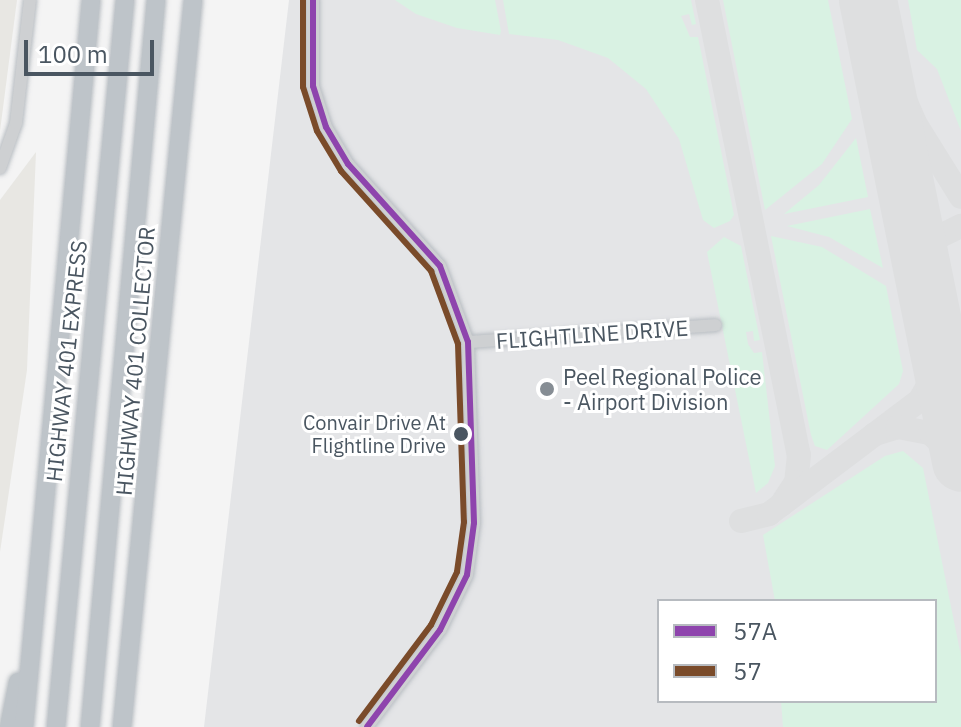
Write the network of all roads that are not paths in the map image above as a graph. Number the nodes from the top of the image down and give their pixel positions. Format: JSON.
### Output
{"nodes":[{"id":1,"x":30,"y":0,"type":"edge"},
{"id":2,"x":91,"y":0,"type":"edge"},
{"id":3,"x":125,"y":0,"type":"edge"},
{"id":4,"x":156,"y":0,"type":"edge"},
{"id":5,"x":193,"y":0,"type":"edge"},
{"id":6,"x":313,"y":0,"type":"edge"},
{"id":7,"x":0,"y":168,"type":"edge"},
{"id":8,"x":715,"y":325,"type":"dead end"},
{"id":9,"x":468,"y":342,"type":"junction"},
{"id":10,"x":138,"y":581,"type":"junction"},
{"id":11,"x":36,"y":593,"type":"junction"},
{"id":12,"x":9,"y":727,"type":"edge"},
{"id":13,"x":24,"y":727,"type":"edge"},
{"id":14,"x":56,"y":727,"type":"edge"},
{"id":15,"x":90,"y":727,"type":"edge"},
{"id":16,"x":122,"y":727,"type":"edge"},
{"id":17,"x":134,"y":727,"type":"edge"},
{"id":18,"x":367,"y":727,"type":"edge"}],
"edges":[{"from":1,"to":7,"type":"street"},
{"from":2,"to":11,"type":"highway"},
{"from":3,"to":14,"type":"highway","name":"HIGHWAY 401 EXPRESS"},
{"from":4,"to":15,"type":"highway"},
{"from":5,"to":10,"type":"highway","name":"HIGHWAY 401 COLLECTOR"},
{"from":6,"to":9,"type":"street"},
{"from":8,"to":9,"type":"street","name":"FLIGHTLINE DRIVE"},
{"from":9,"to":18,"type":"street"},
{"from":10,"to":16,"type":"highway","name":"HIGHWAY 401 COLLECTOR"},
{"from":10,"to":17,"type":"highway"},
{"from":11,"to":12,"type":"highway"},
{"from":11,"to":13,"type":"highway"}]}
